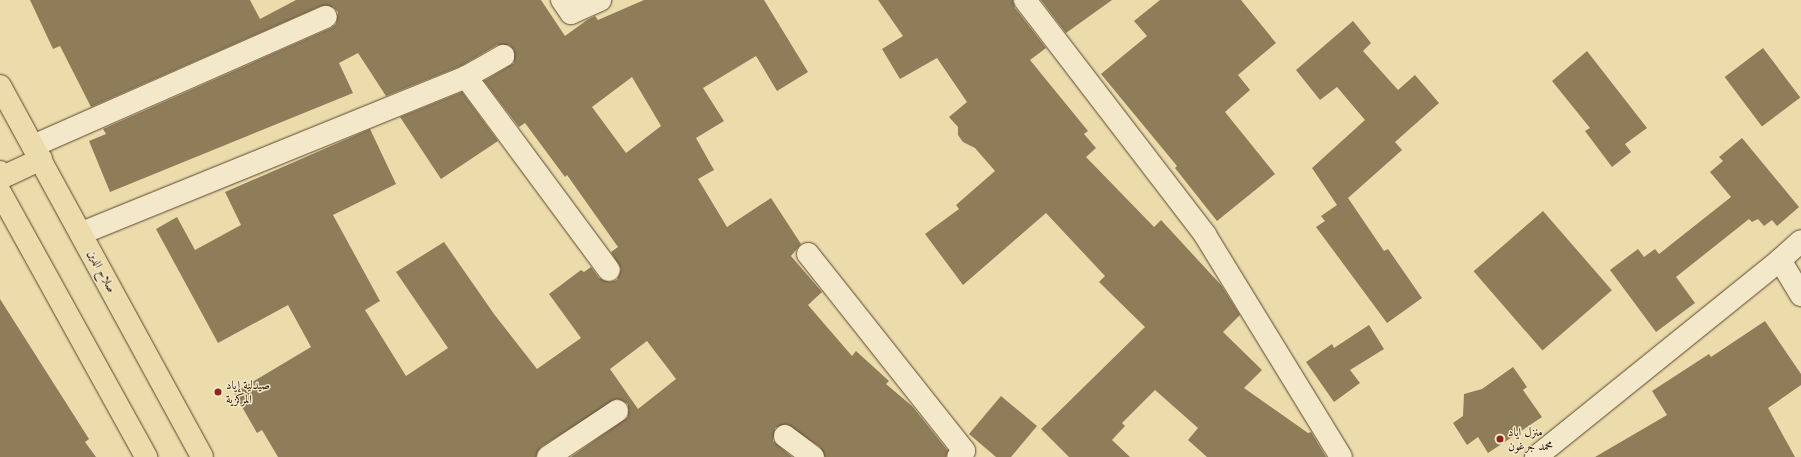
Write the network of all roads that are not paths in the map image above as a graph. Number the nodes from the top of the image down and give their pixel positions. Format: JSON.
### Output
{"nodes":[{"id":1,"x":562,"y":0,"type":"edge"},
{"id":2,"x":600,"y":0,"type":"edge"},
{"id":3,"x":1025,"y":0,"type":"edge"},
{"id":4,"x":326,"y":17,"type":"dead end"},
{"id":5,"x":503,"y":56,"type":"dead end"},
{"id":6,"x":466,"y":77,"type":"junction"},
{"id":7,"x":0,"y":86,"type":"edge"},
{"id":8,"x":37,"y":153,"type":"junction"},
{"id":9,"x":0,"y":172,"type":"edge"},
{"id":10,"x":0,"y":192,"type":"edge"},
{"id":11,"x":82,"y":233,"type":"junction"},
{"id":12,"x":1801,"y":241,"type":"edge"},
{"id":13,"x":808,"y":254,"type":"dead end"},
{"id":14,"x":1780,"y":260,"type":"junction"},
{"id":15,"x":609,"y":270,"type":"dead end"},
{"id":16,"x":1801,"y":295,"type":"edge"},
{"id":17,"x":617,"y":411,"type":"dead end"},
{"id":18,"x":785,"y":436,"type":"dead end"},
{"id":19,"x":146,"y":457,"type":"edge"},
{"id":20,"x":202,"y":457,"type":"edge"},
{"id":21,"x":548,"y":457,"type":"edge"},
{"id":22,"x":812,"y":457,"type":"edge"},
{"id":23,"x":958,"y":457,"type":"edge"},
{"id":24,"x":1341,"y":457,"type":"edge"},
{"id":25,"x":1536,"y":457,"type":"edge"}],
"edges":[{"from":1,"to":2,"type":"street"},
{"from":3,"to":24,"type":"street"},
{"from":4,"to":8,"type":"street"},
{"from":5,"to":6,"type":"street"},
{"from":6,"to":11,"type":"street"},
{"from":6,"to":15,"type":"street"},
{"from":7,"to":8,"type":"highway","name":"صلاح الدين"},
{"from":8,"to":9,"type":"highway"},
{"from":8,"to":11,"type":"highway","name":"صلاح الدين"},
{"from":10,"to":19,"type":"highway"},
{"from":11,"to":20,"type":"highway","name":"صلاح الدين"},
{"from":12,"to":14,"type":"street"},
{"from":13,"to":23,"type":"street"},
{"from":14,"to":16,"type":"street"},
{"from":14,"to":25,"type":"street"},
{"from":17,"to":21,"type":"street"},
{"from":18,"to":22,"type":"street"}]}
